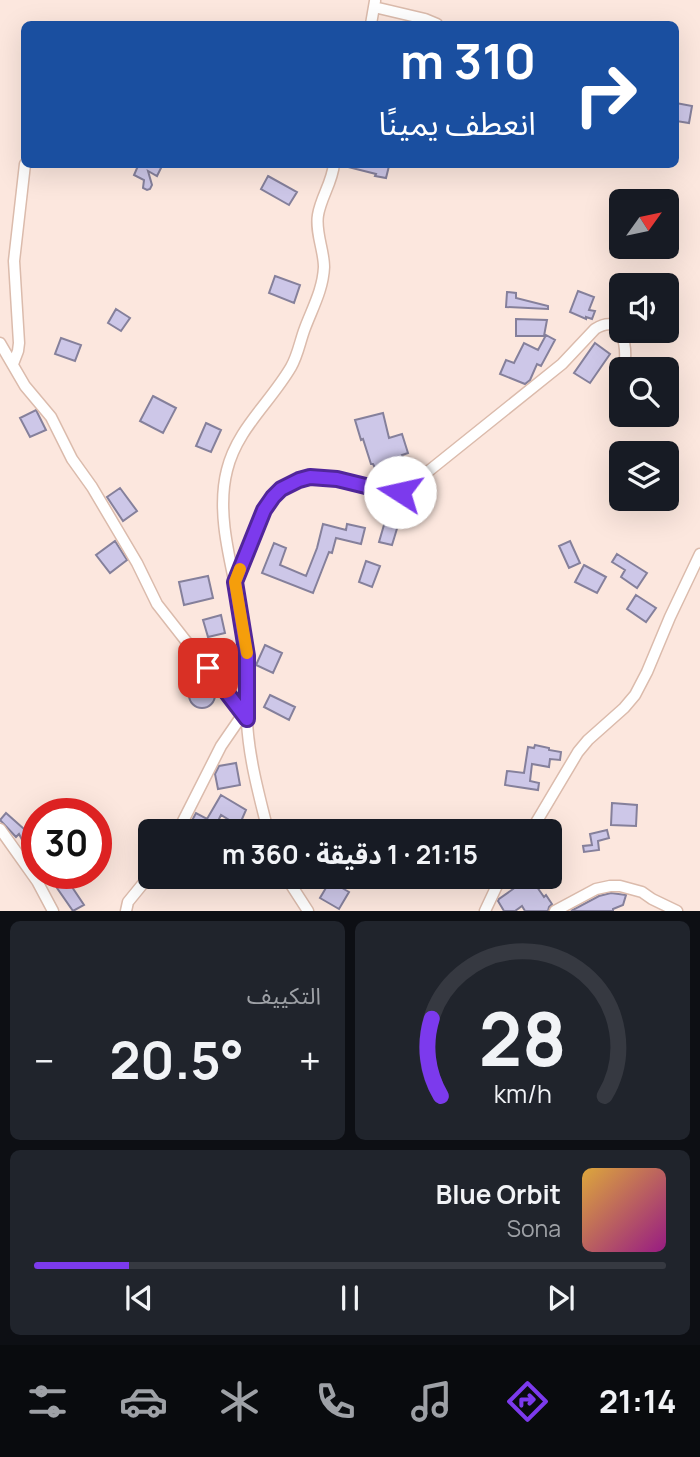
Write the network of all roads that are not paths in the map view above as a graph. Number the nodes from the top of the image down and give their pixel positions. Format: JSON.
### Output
{"nodes":[{"id":1,"x":374,"y":3,"type":"edge"},
{"id":2,"x":371,"y":21,"type":"edge"},
{"id":3,"x":430,"y":21,"type":"edge"},
{"id":4,"x":25,"y":168,"type":"edge"},
{"id":5,"x":333,"y":168,"type":"edge"},
{"id":6,"x":0,"y":343,"type":"edge"},
{"id":7,"x":625,"y":357,"type":"edge"},
{"id":8,"x":13,"y":364,"type":"junction"},
{"id":9,"x":700,"y":554,"type":"edge"},
{"id":10,"x":235,"y":582,"type":"junction"},
{"id":11,"x":245,"y":717,"type":"junction"},
{"id":12,"x":184,"y":819,"type":"edge"},
{"id":13,"x":265,"y":819,"type":"edge"},
{"id":14,"x":538,"y":819,"type":"edge"},
{"id":15,"x":0,"y":829,"type":"edge"},
{"id":16,"x":139,"y":889,"type":"edge"},
{"id":17,"x":294,"y":889,"type":"edge"},
{"id":18,"x":495,"y":889,"type":"edge"},
{"id":19,"x":53,"y":911,"type":"edge"},
{"id":20,"x":126,"y":911,"type":"edge"},
{"id":21,"x":308,"y":911,"type":"edge"},
{"id":22,"x":485,"y":911,"type":"edge"},
{"id":23,"x":555,"y":911,"type":"edge"},
{"id":24,"x":677,"y":911,"type":"edge"}],
"edges":[{"from":1,"to":2,"type":"street"},
{"from":1,"to":3,"type":"street"},
{"from":4,"to":8,"type":"street"},
{"from":5,"to":10,"type":"street"},
{"from":6,"to":8,"type":"street"},
{"from":7,"to":10,"type":"street"},
{"from":8,"to":11,"type":"street"},
{"from":9,"to":14,"type":"street"},
{"from":10,"to":11,"type":"street"},
{"from":11,"to":12,"type":"street"},
{"from":11,"to":13,"type":"street"},
{"from":15,"to":19,"type":"street"},
{"from":16,"to":20,"type":"street"},
{"from":17,"to":21,"type":"street"},
{"from":18,"to":22,"type":"street"},
{"from":23,"to":24,"type":"street"}]}
